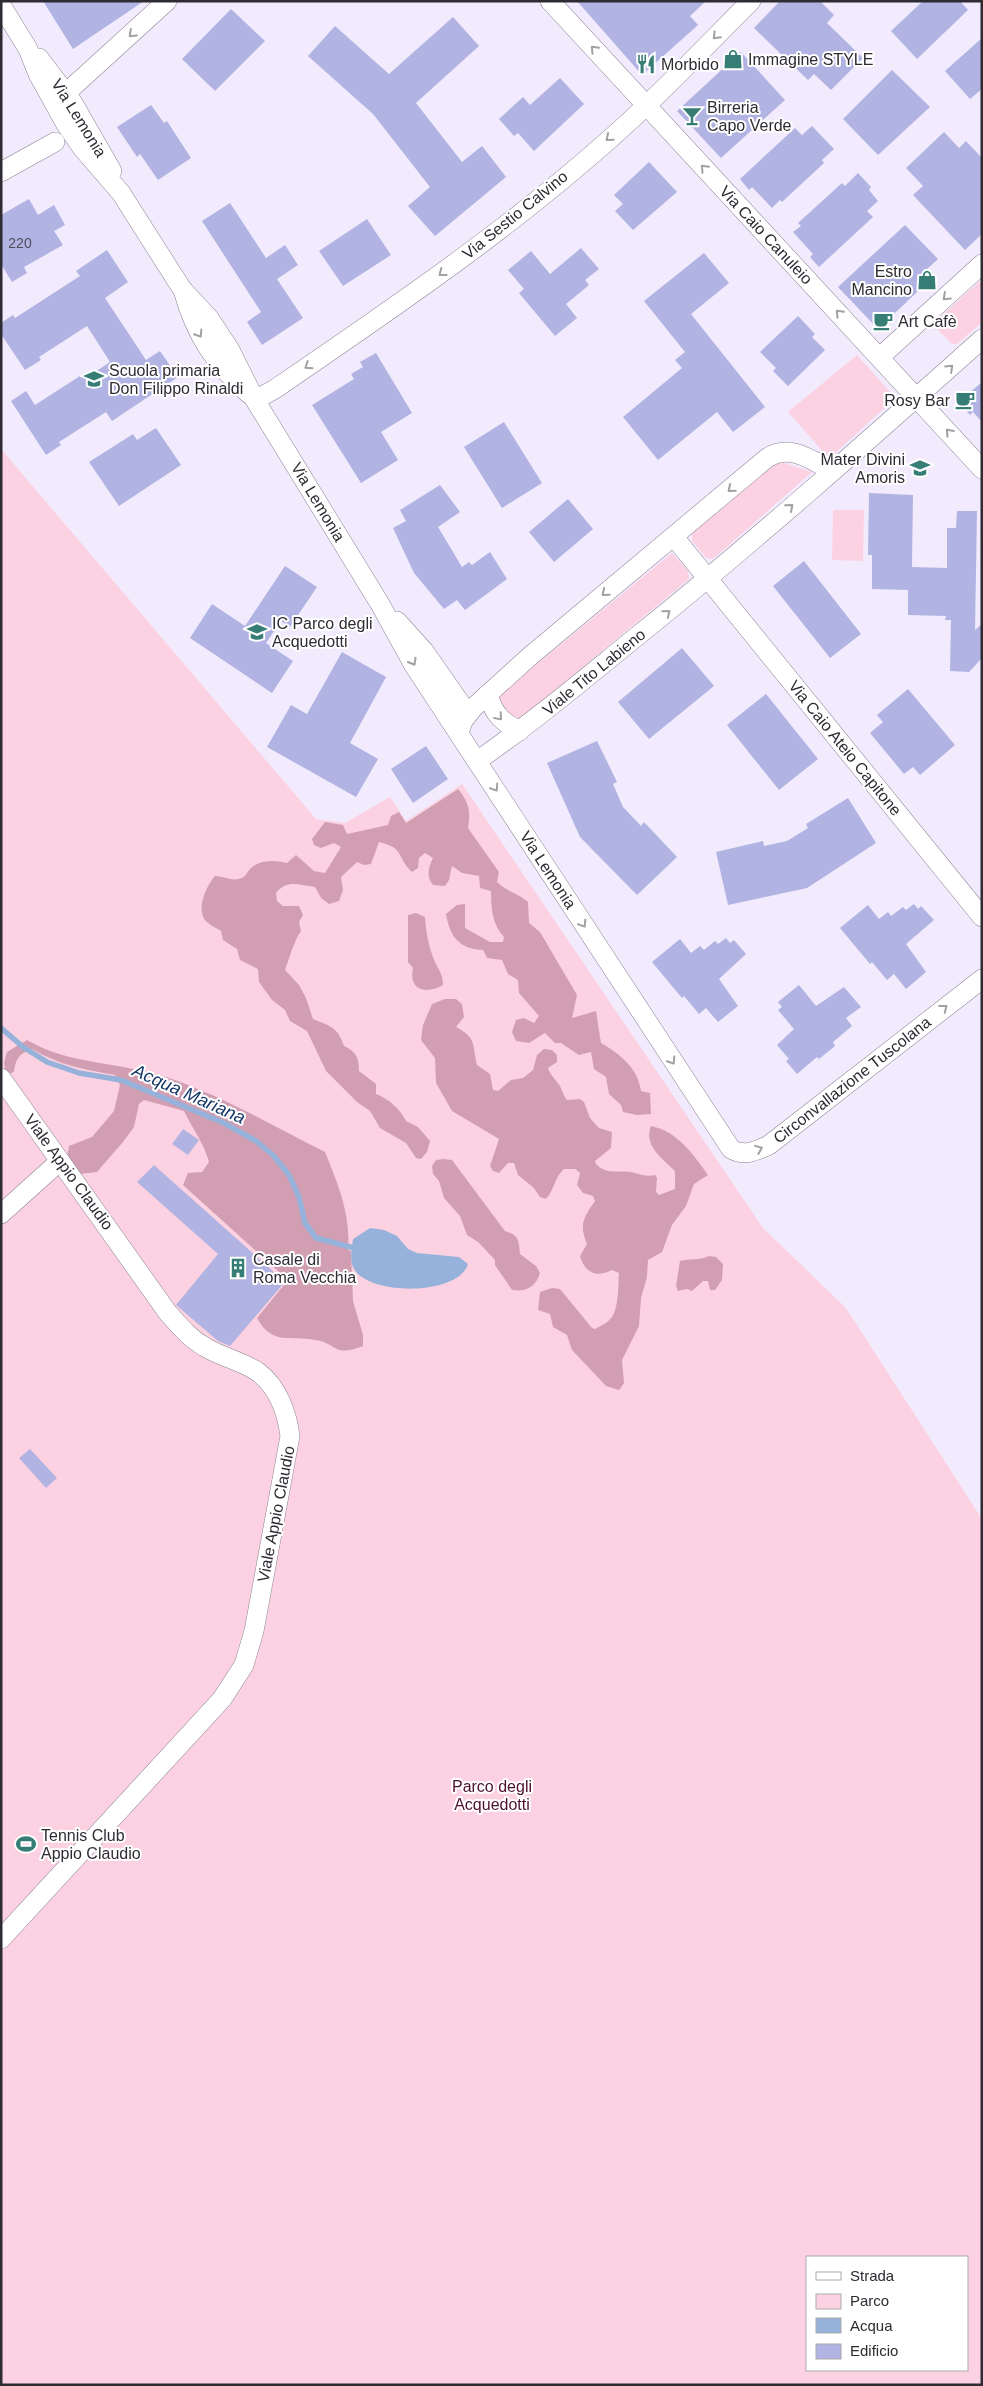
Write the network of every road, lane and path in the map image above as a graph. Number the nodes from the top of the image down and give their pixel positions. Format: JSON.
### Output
{"nodes":[{"id":1,"x":167,"y":1,"type":"edge"},
{"id":2,"x":550,"y":1,"type":"edge"},
{"id":3,"x":751,"y":1,"type":"edge"},
{"id":4,"x":1,"y":5,"type":"edge"},
{"id":5,"x":28,"y":49,"type":"junction"},
{"id":6,"x":66,"y":93,"type":"junction"},
{"id":7,"x":645,"y":106,"type":"junction"},
{"id":8,"x":72,"y":119,"type":"junction"},
{"id":9,"x":55,"y":142,"type":"dead end"},
{"id":10,"x":1,"y":172,"type":"edge"},
{"id":11,"x":982,"y":264,"type":"edge"},
{"id":12,"x":982,"y":339,"type":"edge"},
{"id":13,"x":880,"y":357,"type":"junction"},
{"id":14,"x":918,"y":397,"type":"junction"},
{"id":15,"x":255,"y":400,"type":"junction"},
{"id":16,"x":982,"y":468,"type":"edge"},
{"id":17,"x":832,"y":471,"type":"junction"},
{"id":18,"x":674,"y":537,"type":"junction"},
{"id":19,"x":709,"y":578,"type":"junction"},
{"id":20,"x":380,"y":604,"type":"junction"},
{"id":21,"x":488,"y":694,"type":"junction"},
{"id":22,"x":468,"y":714,"type":"junction"},
{"id":23,"x":520,"y":732,"type":"junction"},
{"id":24,"x":459,"y":733,"type":"junction"},
{"id":25,"x":477,"y":761,"type":"junction"},
{"id":26,"x":982,"y":917,"type":"edge"},
{"id":27,"x":982,"y":979,"type":"edge"},
{"id":28,"x":1,"y":1078,"type":"edge"},
{"id":29,"x":720,"y":1134,"type":"joint"},
{"id":30,"x":60,"y":1161,"type":"junction"},
{"id":31,"x":1,"y":1214,"type":"edge"},
{"id":32,"x":1,"y":1939,"type":"edge"}],
"edges":[{"from":1,"to":6,"type":"street","one_way":true},
{"from":7,"to":2,"type":"street","name":"Via Caio Canuleio","one_way":true},
{"from":3,"to":7,"type":"street","name":"Via Sestio Calvino","one_way":true},
{"from":4,"to":5,"type":"street","name":"Via Lemonia"},
{"from":5,"to":6,"type":"street","name":"Via Lemonia"},
{"from":5,"to":8,"type":"street","name":"Via Lemonia"},
{"from":6,"to":8,"type":"street","name":"Via Lemonia"},
{"from":13,"to":7,"type":"street","name":"Via Caio Canuleio","one_way":true},
{"from":7,"to":15,"type":"street","name":"Via Sestio Calvino","one_way":true},
{"from":8,"to":15,"type":"street","name":"Via Lemonia"},
{"from":9,"to":10,"type":"street"},
{"from":11,"to":13,"type":"street","one_way":true},
{"from":14,"to":12,"type":"street","name":"Viale Tito Labieno","one_way":true},
{"from":13,"to":14,"type":"street","name":"Via Caio Canuleio"},
{"from":16,"to":14,"type":"street","name":"Via Caio Canuleio","one_way":true},
{"from":14,"to":17,"type":"street","name":"Viale Tito Labieno"},
{"from":15,"to":20,"type":"street","name":"Via Lemonia"},
{"from":17,"to":18,"type":"street","one_way":true},
{"from":19,"to":17,"type":"street","name":"Viale Tito Labieno","one_way":true},
{"from":18,"to":19,"type":"street"},
{"from":18,"to":21,"type":"street","one_way":true},
{"from":23,"to":19,"type":"street","name":"Viale Tito Labieno","one_way":true},
{"from":19,"to":26,"type":"street","name":"Via Caio Ateio Capitone"},
{"from":20,"to":22,"type":"street","name":"Via Lemonia"},
{"from":20,"to":24,"type":"street","name":"Via Lemonia","one_way":true},
{"from":21,"to":22,"type":"street"},
{"from":21,"to":23,"type":"street","one_way":true},
{"from":22,"to":24,"type":"street"},
{"from":23,"to":25,"type":"street","name":"Viale Tito Labieno"},
{"from":24,"to":25,"type":"street","name":"Via Lemonia"},
{"from":25,"to":29,"type":"street","name":"Via Lemonia","one_way":true},
{"from":29,"to":27,"type":"street","name":"Circonvallazione Tuscolana","one_way":true},
{"from":28,"to":30,"type":"street","name":"Viale Appio Claudio"},
{"from":30,"to":31,"type":"street"},
{"from":30,"to":32,"type":"street","name":"Viale Appio Claudio"}]}
